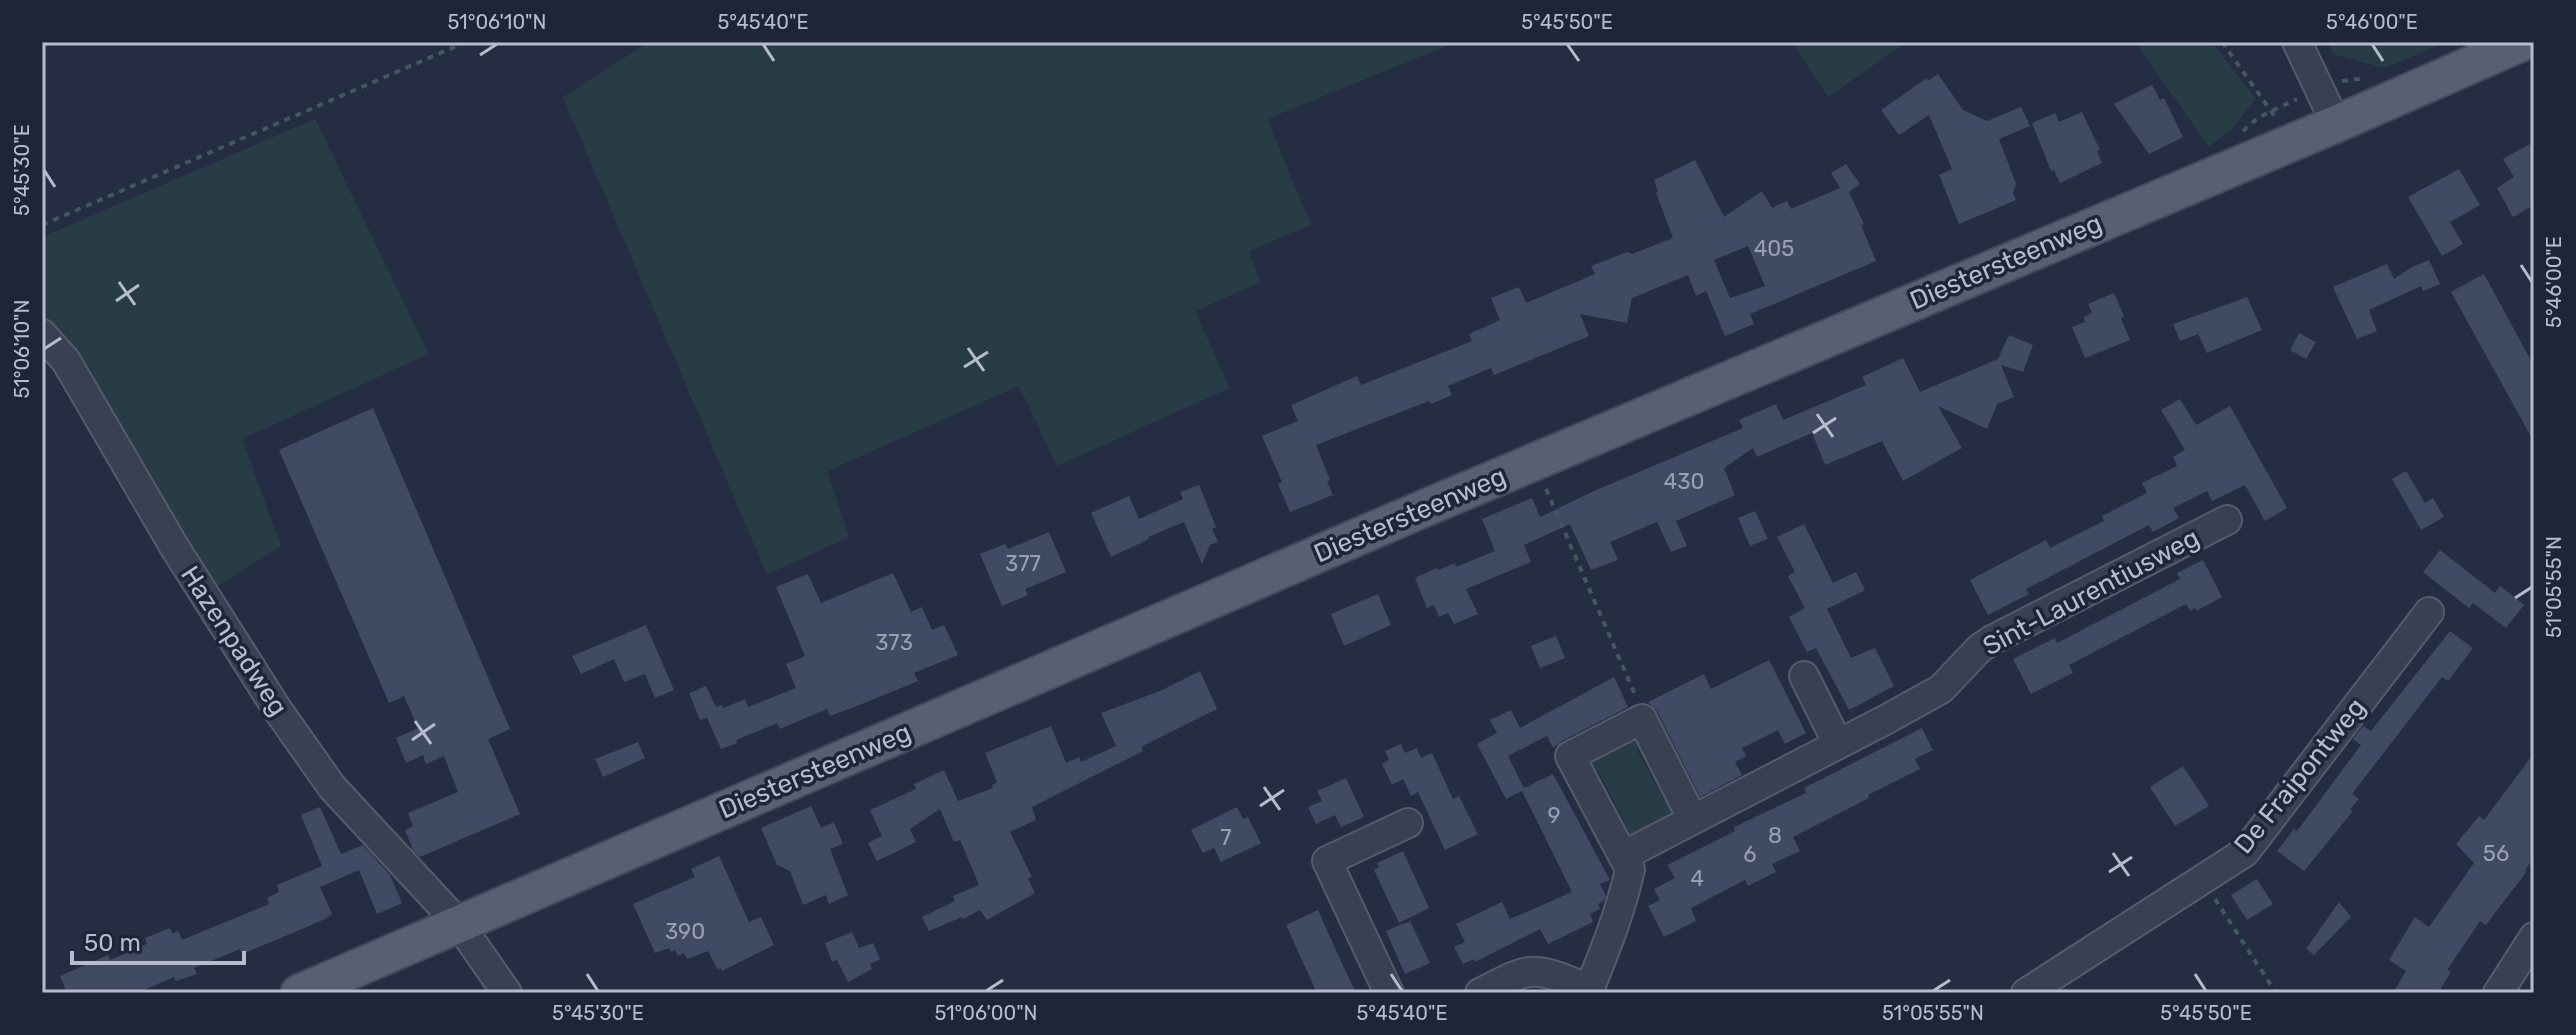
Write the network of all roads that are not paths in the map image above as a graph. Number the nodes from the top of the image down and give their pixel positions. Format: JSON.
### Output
{"nodes":[{"id":1,"x":2297,"y":42,"type":"edge"},
{"id":2,"x":2523,"y":42,"type":"edge"},
{"id":3,"x":2336,"y":124,"type":"junction"},
{"id":4,"x":42,"y":334,"type":"edge"},
{"id":5,"x":2227,"y":520,"type":"dead end"},
{"id":6,"x":2429,"y":612,"type":"dead end"},
{"id":7,"x":1804,"y":676,"type":"dead end"},
{"id":8,"x":1838,"y":744,"type":"junction"},
{"id":9,"x":1692,"y":818,"type":"junction"},
{"id":10,"x":1408,"y":823,"type":"dead end"},
{"id":11,"x":1623,"y":856,"type":"junction"},
{"id":12,"x":459,"y":924,"type":"junction"},
{"id":13,"x":2534,"y":937,"type":"edge"},
{"id":14,"x":1590,"y":991,"type":"edge"},
{"id":15,"x":299,"y":993,"type":"edge"},
{"id":16,"x":507,"y":993,"type":"edge"},
{"id":17,"x":1389,"y":993,"type":"edge"},
{"id":18,"x":1480,"y":993,"type":"edge"},
{"id":19,"x":2026,"y":993,"type":"edge"},
{"id":20,"x":2498,"y":993,"type":"edge"}],
"edges":[{"from":1,"to":3,"type":"street"},
{"from":2,"to":3,"type":"main road","name":"Diestersteenweg"},
{"from":3,"to":12,"type":"main road","name":"Diestersteenweg"},
{"from":4,"to":12,"type":"street","name":"Hazenpadweg"},
{"from":5,"to":8,"type":"street","name":"Sint-Laurentiusweg"},
{"from":6,"to":19,"type":"street","name":"De Fraipontweg"},
{"from":7,"to":8,"type":"street"},
{"from":8,"to":9,"type":"street","name":"Sint-Laurentiusweg"},
{"from":9,"to":11,"type":"street","name":"Sint-Laurentiusweg"},
{"from":9,"to":11,"type":"street"},
{"from":10,"to":17,"type":"street"},
{"from":11,"to":14,"type":"street"},
{"from":12,"to":15,"type":"main road","name":"Diestersteenweg"},
{"from":12,"to":16,"type":"street","name":"Hazenpadweg"},
{"from":13,"to":20,"type":"street"},
{"from":14,"to":18,"type":"street"}]}
